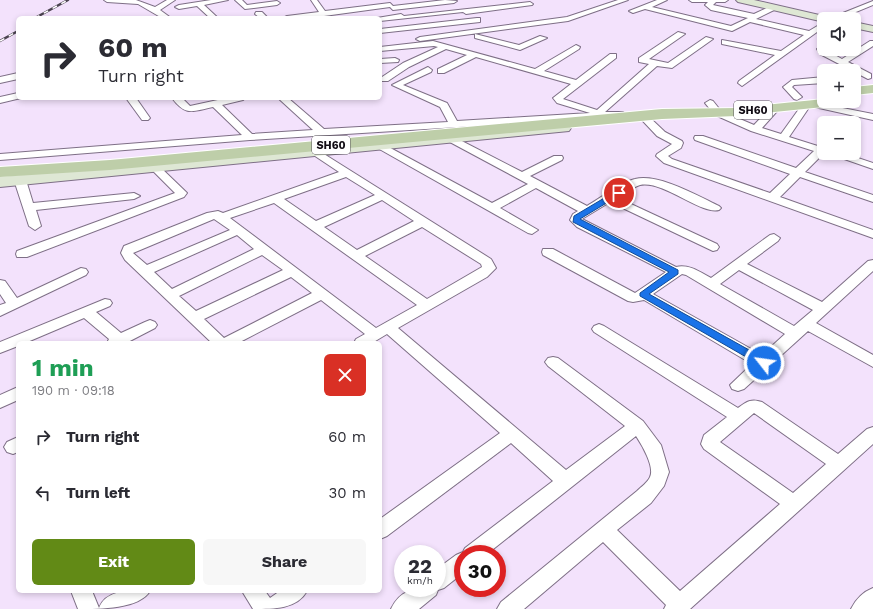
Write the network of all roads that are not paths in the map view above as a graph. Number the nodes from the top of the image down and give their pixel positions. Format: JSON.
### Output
{"nodes":[{"id":1,"x":107,"y":0,"type":"edge"},
{"id":2,"x":172,"y":0,"type":"edge"},
{"id":3,"x":225,"y":0,"type":"edge"},
{"id":4,"x":238,"y":0,"type":"edge"},
{"id":5,"x":349,"y":0,"type":"edge"},
{"id":6,"x":382,"y":0,"type":"edge"},
{"id":7,"x":505,"y":0,"type":"edge"},
{"id":8,"x":625,"y":0,"type":"edge"},
{"id":9,"x":664,"y":0,"type":"edge"},
{"id":10,"x":725,"y":0,"type":"edge"},
{"id":11,"x":742,"y":0,"type":"edge"},
{"id":12,"x":781,"y":0,"type":"edge"},
{"id":13,"x":209,"y":1,"type":"edge"},
{"id":14,"x":314,"y":1,"type":"edge"},
{"id":15,"x":713,"y":1,"type":"junction"},
{"id":16,"x":277,"y":2,"type":"dead end"},
{"id":17,"x":689,"y":2,"type":"edge"},
{"id":18,"x":873,"y":3,"type":"edge"},
{"id":19,"x":199,"y":4,"type":"junction"},
{"id":20,"x":530,"y":4,"type":"dead end"},
{"id":21,"x":459,"y":6,"type":"edge"},
{"id":22,"x":515,"y":6,"type":"junction"},
{"id":23,"x":179,"y":7,"type":"dead end"},
{"id":24,"x":645,"y":7,"type":"junction"},
{"id":25,"x":769,"y":8,"type":"junction"},
{"id":26,"x":156,"y":9,"type":"junction"},
{"id":27,"x":358,"y":9,"type":"junction"},
{"id":28,"x":724,"y":10,"type":"junction"},
{"id":29,"x":633,"y":11,"type":"dead end"},
{"id":30,"x":397,"y":12,"type":"junction"},
{"id":31,"x":432,"y":12,"type":"junction"},
{"id":32,"x":666,"y":12,"type":"junction"},
{"id":33,"x":850,"y":12,"type":"edge"},
{"id":34,"x":324,"y":14,"type":"junction"},
{"id":35,"x":712,"y":14,"type":"dead end"},
{"id":36,"x":552,"y":15,"type":"dead end"},
{"id":37,"x":165,"y":16,"type":"edge"},
{"id":38,"x":212,"y":16,"type":"edge"},
{"id":39,"x":306,"y":16,"type":"edge"},
{"id":40,"x":382,"y":18,"type":"edge"},
{"id":41,"x":817,"y":18,"type":"edge"},
{"id":42,"x":752,"y":19,"type":"junction"},
{"id":43,"x":698,"y":21,"type":"junction"},
{"id":44,"x":479,"y":22,"type":"junction"},
{"id":45,"x":444,"y":24,"type":"junction"},
{"id":46,"x":861,"y":26,"type":"edge"},
{"id":47,"x":410,"y":28,"type":"junction"},
{"id":48,"x":537,"y":29,"type":"dead end"},
{"id":49,"x":817,"y":29,"type":"edge"},
{"id":50,"x":873,"y":29,"type":"edge"},
{"id":51,"x":489,"y":30,"type":"junction"},
{"id":52,"x":382,"y":31,"type":"edge"},
{"id":53,"x":681,"y":34,"type":"dead end"},
{"id":54,"x":811,"y":34,"type":"junction"},
{"id":55,"x":478,"y":36,"type":"junction"},
{"id":56,"x":542,"y":38,"type":"dead end"},
{"id":57,"x":709,"y":39,"type":"dead end"},
{"id":58,"x":426,"y":42,"type":"junction"},
{"id":59,"x":726,"y":42,"type":"dead end"},
{"id":60,"x":873,"y":43,"type":"edge"},
{"id":61,"x":506,"y":44,"type":"junction"},
{"id":62,"x":444,"y":47,"type":"junction"},
{"id":63,"x":576,"y":47,"type":"dead end"},
{"id":64,"x":382,"y":50,"type":"edge"},
{"id":65,"x":861,"y":50,"type":"edge"},
{"id":66,"x":382,"y":54,"type":"edge"},
{"id":67,"x":782,"y":54,"type":"junction"},
{"id":68,"x":476,"y":55,"type":"junction"},
{"id":69,"x":861,"y":55,"type":"edge"},
{"id":70,"x":613,"y":56,"type":"dead end"},
{"id":71,"x":832,"y":56,"type":"edge"},
{"id":72,"x":852,"y":56,"type":"edge"},
{"id":73,"x":867,"y":56,"type":"dead end"},
{"id":74,"x":395,"y":60,"type":"junction"},
{"id":75,"x":382,"y":61,"type":"edge"},
{"id":76,"x":843,"y":62,"type":"junction"},
{"id":77,"x":655,"y":63,"type":"junction"},
{"id":78,"x":406,"y":66,"type":"junction"},
{"id":79,"x":428,"y":70,"type":"dead end"},
{"id":80,"x":441,"y":71,"type":"dead end"},
{"id":81,"x":536,"y":72,"type":"junction"},
{"id":82,"x":16,"y":76,"type":"edge"},
{"id":83,"x":861,"y":78,"type":"edge"},
{"id":84,"x":385,"y":79,"type":"dead end"},
{"id":85,"x":0,"y":80,"type":"edge"},
{"id":86,"x":871,"y":80,"type":"edge"},
{"id":87,"x":817,"y":81,"type":"edge"},
{"id":88,"x":578,"y":83,"type":"junction"},
{"id":89,"x":742,"y":83,"type":"dead end"},
{"id":90,"x":861,"y":86,"type":"edge"},
{"id":91,"x":16,"y":96,"type":"edge"},
{"id":92,"x":873,"y":98,"type":"edge"},
{"id":93,"x":0,"y":100,"type":"edge"},
{"id":94,"x":132,"y":100,"type":"edge"},
{"id":95,"x":179,"y":100,"type":"edge"},
{"id":96,"x":226,"y":100,"type":"edge"},
{"id":97,"x":285,"y":100,"type":"edge"},
{"id":98,"x":810,"y":100,"type":"edge"},
{"id":99,"x":861,"y":103,"type":"edge"},
{"id":100,"x":216,"y":104,"type":"junction"},
{"id":101,"x":776,"y":107,"type":"junction"},
{"id":102,"x":714,"y":108,"type":"junction"},
{"id":103,"x":857,"y":108,"type":"edge"},
{"id":104,"x":662,"y":114,"type":"junction"},
{"id":105,"x":595,"y":116,"type":"junction"},
{"id":106,"x":640,"y":117,"type":"junction"},
{"id":107,"x":873,"y":117,"type":"edge"},
{"id":108,"x":145,"y":118,"type":"dead end"},
{"id":109,"x":755,"y":128,"type":"junction"},
{"id":110,"x":453,"y":132,"type":"junction"},
{"id":111,"x":322,"y":133,"type":"junction"},
{"id":112,"x":250,"y":137,"type":"junction"},
{"id":113,"x":699,"y":138,"type":"dead end"},
{"id":114,"x":783,"y":138,"type":"junction"},
{"id":115,"x":379,"y":146,"type":"junction"},
{"id":116,"x":817,"y":148,"type":"edge"},
{"id":117,"x":316,"y":152,"type":"junction"},
{"id":118,"x":817,"y":155,"type":"edge"},
{"id":119,"x":0,"y":157,"type":"edge"},
{"id":120,"x":558,"y":158,"type":"dead end"},
{"id":121,"x":854,"y":160,"type":"edge"},
{"id":122,"x":873,"y":166,"type":"edge"},
{"id":123,"x":155,"y":168,"type":"junction"},
{"id":124,"x":0,"y":172,"type":"edge"},
{"id":125,"x":346,"y":173,"type":"junction"},
{"id":126,"x":797,"y":173,"type":"junction"},
{"id":127,"x":522,"y":176,"type":"junction"},
{"id":128,"x":20,"y":180,"type":"junction"},
{"id":129,"x":0,"y":182,"type":"edge"},
{"id":130,"x":536,"y":184,"type":"junction"},
{"id":131,"x":134,"y":196,"type":"dead end"},
{"id":132,"x":382,"y":196,"type":"junction"},
{"id":133,"x":275,"y":198,"type":"junction"},
{"id":134,"x":610,"y":198,"type":"junction"},
{"id":135,"x":772,"y":198,"type":"junction"},
{"id":136,"x":873,"y":199,"type":"edge"},
{"id":137,"x":28,"y":207,"type":"junction"},
{"id":138,"x":491,"y":208,"type":"junction"},
{"id":139,"x":715,"y":208,"type":"dead end"},
{"id":140,"x":587,"y":211,"type":"junction"},
{"id":141,"x":222,"y":217,"type":"junction"},
{"id":142,"x":422,"y":222,"type":"junction"},
{"id":143,"x":35,"y":226,"type":"dead end"},
{"id":144,"x":315,"y":226,"type":"junction"},
{"id":145,"x":239,"y":230,"type":"junction"},
{"id":146,"x":532,"y":230,"type":"dead end"},
{"id":147,"x":873,"y":234,"type":"edge"},
{"id":148,"x":774,"y":238,"type":"dead end"},
{"id":149,"x":713,"y":247,"type":"dead end"},
{"id":150,"x":264,"y":249,"type":"junction"},
{"id":151,"x":548,"y":252,"type":"dead end"},
{"id":152,"x":22,"y":254,"type":"dead end"},
{"id":153,"x":356,"y":255,"type":"junction"},
{"id":154,"x":738,"y":264,"type":"junction"},
{"id":155,"x":873,"y":264,"type":"edge"},
{"id":156,"x":145,"y":271,"type":"junction"},
{"id":157,"x":292,"y":271,"type":"junction"},
{"id":158,"x":81,"y":272,"type":"dead end"},
{"id":159,"x":675,"y":272,"type":"junction"},
{"id":160,"x":0,"y":284,"type":"edge"},
{"id":161,"x":711,"y":284,"type":"junction"},
{"id":162,"x":322,"y":294,"type":"junction"},
{"id":163,"x":643,"y":294,"type":"junction"},
{"id":164,"x":170,"y":295,"type":"junction"},
{"id":165,"x":104,"y":303,"type":"dead end"},
{"id":166,"x":14,"y":304,"type":"junction"},
{"id":167,"x":426,"y":305,"type":"junction"},
{"id":168,"x":823,"y":309,"type":"junction"},
{"id":169,"x":0,"y":311,"type":"edge"},
{"id":170,"x":85,"y":311,"type":"junction"},
{"id":171,"x":194,"y":318,"type":"junction"},
{"id":172,"x":807,"y":324,"type":"junction"},
{"id":173,"x":150,"y":325,"type":"dead end"},
{"id":174,"x":599,"y":329,"type":"dead end"},
{"id":175,"x":382,"y":331,"type":"junction"},
{"id":176,"x":796,"y":334,"type":"junction"},
{"id":177,"x":16,"y":341,"type":"edge"},
{"id":178,"x":16,"y":341,"type":"edge"},
{"id":179,"x":117,"y":341,"type":"edge"},
{"id":180,"x":217,"y":341,"type":"edge"},
{"id":181,"x":220,"y":341,"type":"edge"},
{"id":182,"x":364,"y":341,"type":"edge"},
{"id":183,"x":0,"y":348,"type":"edge"},
{"id":184,"x":553,"y":362,"type":"dead end"},
{"id":185,"x":873,"y":362,"type":"edge"},
{"id":186,"x":764,"y":363,"type":"junction"},
{"id":187,"x":738,"y":385,"type":"dead end"},
{"id":188,"x":16,"y":394,"type":"edge"},
{"id":189,"x":0,"y":402,"type":"edge"},
{"id":190,"x":739,"y":417,"type":"junction"},
{"id":191,"x":637,"y":426,"type":"junction"},
{"id":192,"x":511,"y":434,"type":"junction"},
{"id":193,"x":873,"y":434,"type":"edge"},
{"id":194,"x":839,"y":464,"type":"junction"},
{"id":195,"x":565,"y":480,"type":"junction"},
{"id":196,"x":794,"y":504,"type":"junction"},
{"id":197,"x":382,"y":529,"type":"edge"},
{"id":198,"x":604,"y":530,"type":"junction"},
{"id":199,"x":483,"y":545,"type":"edge"},
{"id":200,"x":454,"y":568,"type":"edge"},
{"id":201,"x":446,"y":575,"type":"edge"},
{"id":202,"x":82,"y":593,"type":"edge"},
{"id":203,"x":137,"y":593,"type":"edge"},
{"id":204,"x":254,"y":593,"type":"edge"},
{"id":205,"x":294,"y":593,"type":"edge"},
{"id":206,"x":417,"y":597,"type":"edge"},
{"id":207,"x":873,"y":598,"type":"edge"},
{"id":208,"x":678,"y":607,"type":"edge"},
{"id":209,"x":89,"y":609,"type":"edge"},
{"id":210,"x":109,"y":609,"type":"edge"},
{"id":211,"x":266,"y":609,"type":"edge"},
{"id":212,"x":272,"y":609,"type":"edge"},
{"id":213,"x":402,"y":609,"type":"edge"},
{"id":214,"x":508,"y":609,"type":"edge"},
{"id":215,"x":862,"y":609,"type":"edge"}],
"edges":[{"from":1,"to":26,"type":"street"},
{"from":2,"to":26,"type":"street"},
{"from":3,"to":13,"type":"street"},
{"from":4,"to":16,"type":"street"},
{"from":5,"to":27,"type":"street"},
{"from":6,"to":30,"type":"street"},
{"from":7,"to":22,"type":"street"},
{"from":8,"to":51,"type":"street"},
{"from":9,"to":24,"type":"street"},
{"from":10,"to":15,"type":"street"},
{"from":11,"to":25,"type":"street"},
{"from":11,"to":28,"type":"street"},
{"from":12,"to":25,"type":"street"},
{"from":13,"to":19,"type":"street"},
{"from":14,"to":34,"type":"street"},
{"from":15,"to":17,"type":"street"},
{"from":15,"to":28,"type":"street"},
{"from":17,"to":32,"type":"street"},
{"from":18,"to":33,"type":"street"},
{"from":19,"to":23,"type":"street"},
{"from":19,"to":38,"type":"street"},
{"from":20,"to":22,"type":"street"},
{"from":21,"to":22,"type":"street"},
{"from":21,"to":30,"type":"street"},
{"from":21,"to":31,"type":"street"},
{"from":21,"to":44,"type":"street"},
{"from":24,"to":29,"type":"street"},
{"from":24,"to":32,"type":"street"},
{"from":25,"to":41,"type":"street"},
{"from":25,"to":42,"type":"street"},
{"from":26,"to":37,"type":"street"},
{"from":27,"to":30,"type":"street"},
{"from":27,"to":34,"type":"street"},
{"from":28,"to":42,"type":"street"},
{"from":30,"to":31,"type":"street"},
{"from":30,"to":40,"type":"street"},
{"from":30,"to":47,"type":"street"},
{"from":31,"to":45,"type":"street"},
{"from":32,"to":43,"type":"street"},
{"from":34,"to":39,"type":"street"},
{"from":35,"to":43,"type":"street"},
{"from":36,"to":44,"type":"street"},
{"from":42,"to":43,"type":"street"},
{"from":42,"to":54,"type":"street"},
{"from":44,"to":45,"type":"street"},
{"from":44,"to":51,"type":"street"},
{"from":45,"to":47,"type":"street"},
{"from":46,"to":50,"type":"street"},
{"from":47,"to":52,"type":"street"},
{"from":47,"to":58,"type":"street"},
{"from":48,"to":55,"type":"street"},
{"from":49,"to":54,"type":"street"},
{"from":51,"to":58,"type":"street"},
{"from":53,"to":77,"type":"street"},
{"from":54,"to":67,"type":"street"},
{"from":55,"to":58,"type":"street"},
{"from":55,"to":61,"type":"street"},
{"from":56,"to":61,"type":"street"},
{"from":57,"to":77,"type":"street"},
{"from":58,"to":62,"type":"street"},
{"from":58,"to":64,"type":"street"},
{"from":59,"to":67,"type":"street"},
{"from":60,"to":65,"type":"street"},
{"from":61,"to":68,"type":"street"},
{"from":62,"to":68,"type":"street"},
{"from":62,"to":78,"type":"street"},
{"from":63,"to":81,"type":"street"},
{"from":66,"to":74,"type":"street"},
{"from":67,"to":89,"type":"street"},
{"from":68,"to":80,"type":"street"},
{"from":68,"to":81,"type":"street"},
{"from":69,"to":73,"type":"street"},
{"from":70,"to":88,"type":"street"},
{"from":71,"to":76,"type":"street"},
{"from":72,"to":76,"type":"street"},
{"from":74,"to":75,"type":"street"},
{"from":74,"to":78,"type":"street"},
{"from":76,"to":86,"type":"street"},
{"from":77,"to":105,"type":"street"},
{"from":78,"to":84,"type":"street"},
{"from":79,"to":110,"type":"street"},
{"from":81,"to":88,"type":"street"},
{"from":82,"to":85,"type":"street"},
{"from":83,"to":86,"type":"street"},
{"from":86,"to":90,"type":"main road"},
{"from":87,"to":98,"type":"street"},
{"from":88,"to":105,"type":"street"},
{"from":91,"to":93,"type":"street"},
{"from":92,"to":99,"type":"main road"},
{"from":94,"to":108,"type":"street"},
{"from":95,"to":100,"type":"street"},
{"from":96,"to":100,"type":"street"},
{"from":97,"to":111,"type":"street"},
{"from":98,"to":101,"type":"main road","number":"SH60"},
{"from":98,"to":102,"type":"main road","number":"SH60"},
{"from":98,"to":114,"type":"street"},
{"from":100,"to":112,"type":"street"},
{"from":101,"to":102,"type":"main road","number":"SH60"},
{"from":101,"to":109,"type":"street"},
{"from":102,"to":104,"type":"main road","number":"SH60"},
{"from":102,"to":109,"type":"street"},
{"from":103,"to":107,"type":"street"},
{"from":104,"to":105,"type":"street"},
{"from":104,"to":106,"type":"main road","number":"SH60"},
{"from":105,"to":106,"type":"main road","number":"SH60"},
{"from":105,"to":110,"type":"street"},
{"from":105,"to":124,"type":"main road","number":"SH60"},
{"from":106,"to":110,"type":"street"},
{"from":106,"to":135,"type":"street"},
{"from":109,"to":114,"type":"street"},
{"from":110,"to":111,"type":"street"},
{"from":110,"to":115,"type":"street"},
{"from":110,"to":127,"type":"street"},
{"from":111,"to":112,"type":"street"},
{"from":112,"to":119,"type":"street"},
{"from":113,"to":126,"type":"street"},
{"from":114,"to":116,"type":"street"},
{"from":115,"to":117,"type":"street"},
{"from":115,"to":138,"type":"street"},
{"from":117,"to":123,"type":"street"},
{"from":117,"to":125,"type":"street"},
{"from":118,"to":126,"type":"street"},
{"from":120,"to":127,"type":"street"},
{"from":121,"to":122,"type":"street"},
{"from":123,"to":128,"type":"street"},
{"from":123,"to":152,"type":"street"},
{"from":125,"to":132,"type":"street"},
{"from":125,"to":133,"type":"street"},
{"from":126,"to":135,"type":"street"},
{"from":126,"to":136,"type":"street"},
{"from":127,"to":130,"type":"street"},
{"from":128,"to":129,"type":"street"},
{"from":128,"to":137,"type":"street"},
{"from":130,"to":138,"type":"street"},
{"from":130,"to":140,"type":"street"},
{"from":131,"to":137,"type":"street"},
{"from":132,"to":142,"type":"street"},
{"from":132,"to":144,"type":"street"},
{"from":133,"to":141,"type":"street"},
{"from":133,"to":144,"type":"street"},
{"from":134,"to":139,"type":"street"},
{"from":134,"to":140,"type":"street"},
{"from":134,"to":149,"type":"street"},
{"from":135,"to":147,"type":"street"},
{"from":137,"to":143,"type":"street"},
{"from":138,"to":146,"type":"street"},
{"from":140,"to":159,"type":"street"},
{"from":141,"to":145,"type":"street"},
{"from":141,"to":156,"type":"street"},
{"from":142,"to":153,"type":"street"},
{"from":142,"to":167,"type":"street"},
{"from":144,"to":153,"type":"street"},
{"from":145,"to":150,"type":"street"},
{"from":145,"to":156,"type":"street"},
{"from":148,"to":154,"type":"street"},
{"from":150,"to":157,"type":"street"},
{"from":150,"to":164,"type":"street"},
{"from":151,"to":163,"type":"street"},
{"from":153,"to":167,"type":"street"},
{"from":154,"to":161,"type":"street"},
{"from":154,"to":168,"type":"street"},
{"from":155,"to":168,"type":"street"},
{"from":156,"to":164,"type":"street"},
{"from":157,"to":162,"type":"street"},
{"from":157,"to":171,"type":"street"},
{"from":158,"to":166,"type":"street"},
{"from":159,"to":161,"type":"street"},
{"from":159,"to":163,"type":"street"},
{"from":160,"to":166,"type":"street"},
{"from":161,"to":176,"type":"street"},
{"from":162,"to":175,"type":"street"},
{"from":162,"to":181,"type":"street"},
{"from":163,"to":186,"type":"street"},
{"from":164,"to":171,"type":"street"},
{"from":165,"to":170,"type":"street"},
{"from":166,"to":169,"type":"street"},
{"from":167,"to":175,"type":"street"},
{"from":168,"to":172,"type":"street"},
{"from":170,"to":178,"type":"street"},
{"from":170,"to":179,"type":"street"},
{"from":171,"to":180,"type":"street"},
{"from":172,"to":176,"type":"street"},
{"from":172,"to":185,"type":"street"},
{"from":173,"to":179,"type":"street"},
{"from":174,"to":190,"type":"street"},
{"from":175,"to":182,"type":"street"},
{"from":175,"to":192,"type":"street"},
{"from":176,"to":186,"type":"street"},
{"from":177,"to":183,"type":"street"},
{"from":184,"to":191,"type":"street"},
{"from":186,"to":187,"type":"street"},
{"from":188,"to":189,"type":"street"},
{"from":190,"to":194,"type":"street"},
{"from":190,"to":196,"type":"street"},
{"from":191,"to":195,"type":"street"},
{"from":191,"to":198,"type":"street"},
{"from":192,"to":195,"type":"street"},
{"from":192,"to":197,"type":"street"},
{"from":193,"to":194,"type":"street"},
{"from":194,"to":196,"type":"street"},
{"from":195,"to":199,"type":"street"},
{"from":196,"to":208,"type":"street"},
{"from":198,"to":208,"type":"street"},
{"from":198,"to":214,"type":"street"},
{"from":200,"to":201,"type":"street"},
{"from":202,"to":209,"type":"street"},
{"from":203,"to":210,"type":"street"},
{"from":204,"to":211,"type":"street"},
{"from":205,"to":212,"type":"street"},
{"from":206,"to":213,"type":"street"},
{"from":207,"to":215,"type":"street"}]}
